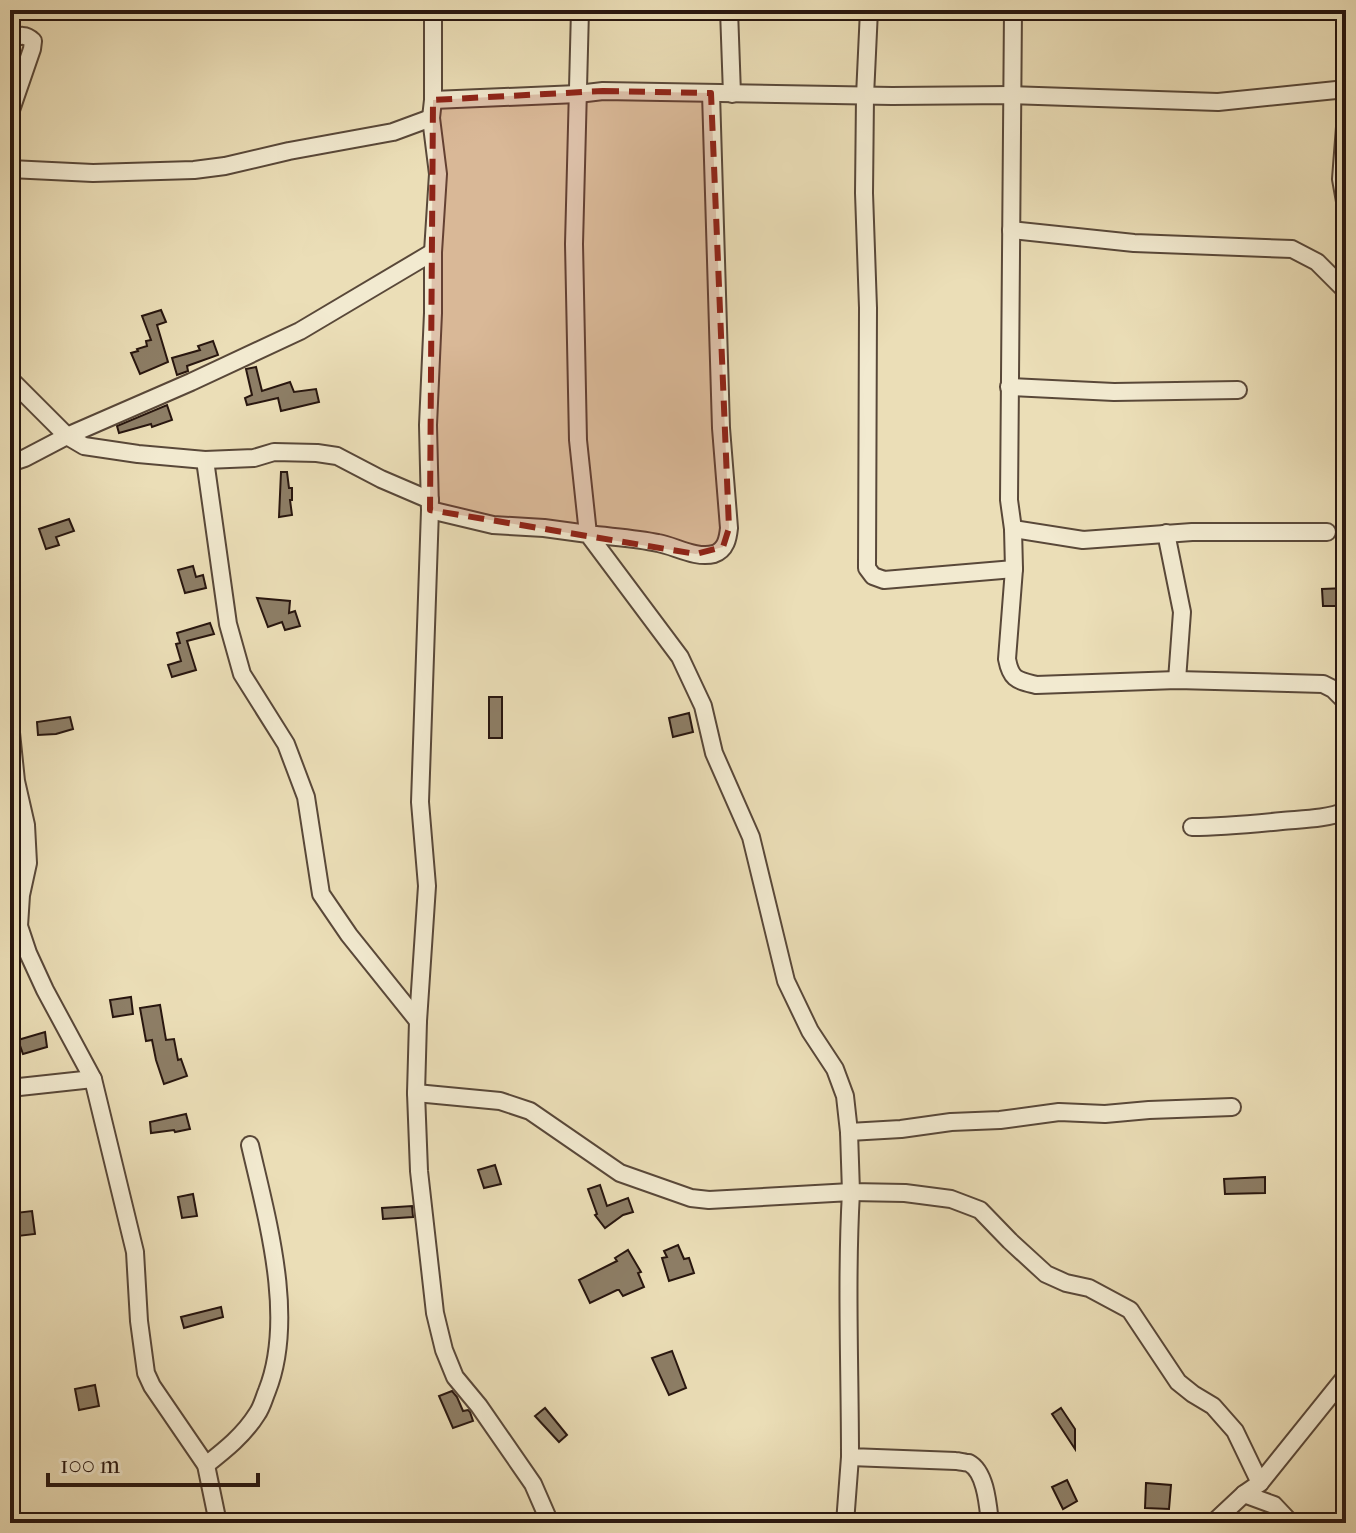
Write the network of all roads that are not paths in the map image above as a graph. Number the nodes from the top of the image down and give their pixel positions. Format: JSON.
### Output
{"nodes":[{"id":1,"x":433,"y":10,"type":"edge"},
{"id":2,"x":580,"y":10,"type":"edge"},
{"id":3,"x":729,"y":10,"type":"edge"},
{"id":4,"x":869,"y":10,"type":"edge"},
{"id":5,"x":1013,"y":10,"type":"edge"},
{"id":6,"x":10,"y":39,"type":"edge"},
{"id":7,"x":1346,"y":89,"type":"edge"},
{"id":8,"x":711,"y":93,"type":"junction"},
{"id":9,"x":578,"y":94,"type":"junction"},
{"id":10,"x":732,"y":94,"type":"junction"},
{"id":11,"x":1012,"y":95,"type":"junction"},
{"id":12,"x":865,"y":96,"type":"junction"},
{"id":13,"x":432,"y":109,"type":"junction"},
{"id":14,"x":10,"y":113,"type":"edge"},
{"id":15,"x":1346,"y":114,"type":"edge"},
{"id":16,"x":10,"y":169,"type":"edge"},
{"id":17,"x":1346,"y":207,"type":"edge"},
{"id":18,"x":1011,"y":230,"type":"junction"},
{"id":19,"x":433,"y":252,"type":"junction"},
{"id":20,"x":1346,"y":291,"type":"edge"},
{"id":21,"x":10,"y":379,"type":"edge"},
{"id":22,"x":1009,"y":387,"type":"junction"},
{"id":23,"x":1238,"y":390,"type":"dead end"},
{"id":24,"x":67,"y":436,"type":"junction"},
{"id":25,"x":205,"y":460,"type":"junction"},
{"id":26,"x":10,"y":463,"type":"edge"},
{"id":27,"x":430,"y":505,"type":"junction"},
{"id":28,"x":1013,"y":529,"type":"junction"},
{"id":29,"x":1327,"y":532,"type":"dead end"},
{"id":30,"x":1166,"y":533,"type":"junction"},
{"id":31,"x":588,"y":534,"type":"junction"},
{"id":32,"x":1014,"y":569,"type":"junction"},
{"id":33,"x":1177,"y":680,"type":"junction"},
{"id":34,"x":1346,"y":702,"type":"edge"},
{"id":35,"x":10,"y":723,"type":"edge"},
{"id":36,"x":16,"y":810,"type":"edge"},
{"id":37,"x":1346,"y":811,"type":"edge"},
{"id":38,"x":1192,"y":827,"type":"dead end"},
{"id":39,"x":418,"y":1021,"type":"junction"},
{"id":40,"x":93,"y":1079,"type":"junction"},
{"id":41,"x":10,"y":1088,"type":"edge"},
{"id":42,"x":416,"y":1093,"type":"junction"},
{"id":43,"x":1232,"y":1107,"type":"dead end"},
{"id":44,"x":849,"y":1132,"type":"junction"},
{"id":45,"x":250,"y":1145,"type":"dead end"},
{"id":46,"x":851,"y":1192,"type":"junction"},
{"id":47,"x":1346,"y":1376,"type":"edge"},
{"id":48,"x":850,"y":1457,"type":"junction"},
{"id":49,"x":206,"y":1465,"type":"junction"},
{"id":50,"x":1260,"y":1483,"type":"junction"},
{"id":51,"x":1244,"y":1494,"type":"junction"},
{"id":52,"x":218,"y":1523,"type":"edge"},
{"id":53,"x":550,"y":1523,"type":"edge"},
{"id":54,"x":845,"y":1523,"type":"edge"},
{"id":55,"x":990,"y":1523,"type":"edge"},
{"id":56,"x":1213,"y":1523,"type":"edge"},
{"id":57,"x":1291,"y":1523,"type":"edge"}],
"edges":[{"from":1,"to":13,"type":"street"},
{"from":2,"to":9,"type":"street"},
{"from":3,"to":10,"type":"street"},
{"from":4,"to":12,"type":"street"},
{"from":5,"to":11,"type":"street"},
{"from":6,"to":14,"type":"street"},
{"from":7,"to":11,"type":"street"},
{"from":8,"to":9,"type":"street"},
{"from":8,"to":10,"type":"street"},
{"from":8,"to":31,"type":"street"},
{"from":9,"to":13,"type":"street"},
{"from":9,"to":31,"type":"street"},
{"from":10,"to":12,"type":"street"},
{"from":11,"to":12,"type":"street"},
{"from":11,"to":18,"type":"street"},
{"from":12,"to":32,"type":"street"},
{"from":13,"to":16,"type":"street"},
{"from":13,"to":19,"type":"street"},
{"from":15,"to":17,"type":"street"},
{"from":18,"to":20,"type":"street"},
{"from":18,"to":22,"type":"street"},
{"from":19,"to":24,"type":"street"},
{"from":19,"to":27,"type":"street"},
{"from":21,"to":24,"type":"street"},
{"from":22,"to":23,"type":"street"},
{"from":22,"to":28,"type":"street"},
{"from":24,"to":25,"type":"street"},
{"from":24,"to":26,"type":"street"},
{"from":25,"to":27,"type":"street"},
{"from":25,"to":39,"type":"street"},
{"from":27,"to":31,"type":"street"},
{"from":27,"to":39,"type":"street"},
{"from":28,"to":30,"type":"street"},
{"from":28,"to":32,"type":"street"},
{"from":29,"to":30,"type":"street"},
{"from":30,"to":33,"type":"street"},
{"from":31,"to":44,"type":"street"},
{"from":32,"to":33,"type":"street"},
{"from":33,"to":34,"type":"street"},
{"from":35,"to":36,"type":"street"},
{"from":36,"to":40,"type":"street"},
{"from":37,"to":38,"type":"street"},
{"from":39,"to":42,"type":"street"},
{"from":40,"to":41,"type":"street"},
{"from":40,"to":49,"type":"street"},
{"from":42,"to":46,"type":"street"},
{"from":42,"to":53,"type":"street"},
{"from":43,"to":44,"type":"street"},
{"from":44,"to":46,"type":"street"},
{"from":45,"to":49,"type":"street"},
{"from":46,"to":48,"type":"street"},
{"from":46,"to":50,"type":"street"},
{"from":47,"to":50,"type":"street"},
{"from":48,"to":54,"type":"street"},
{"from":48,"to":55,"type":"street"},
{"from":49,"to":52,"type":"street"},
{"from":50,"to":51,"type":"street"},
{"from":51,"to":56,"type":"street"},
{"from":51,"to":57,"type":"street"}]}
